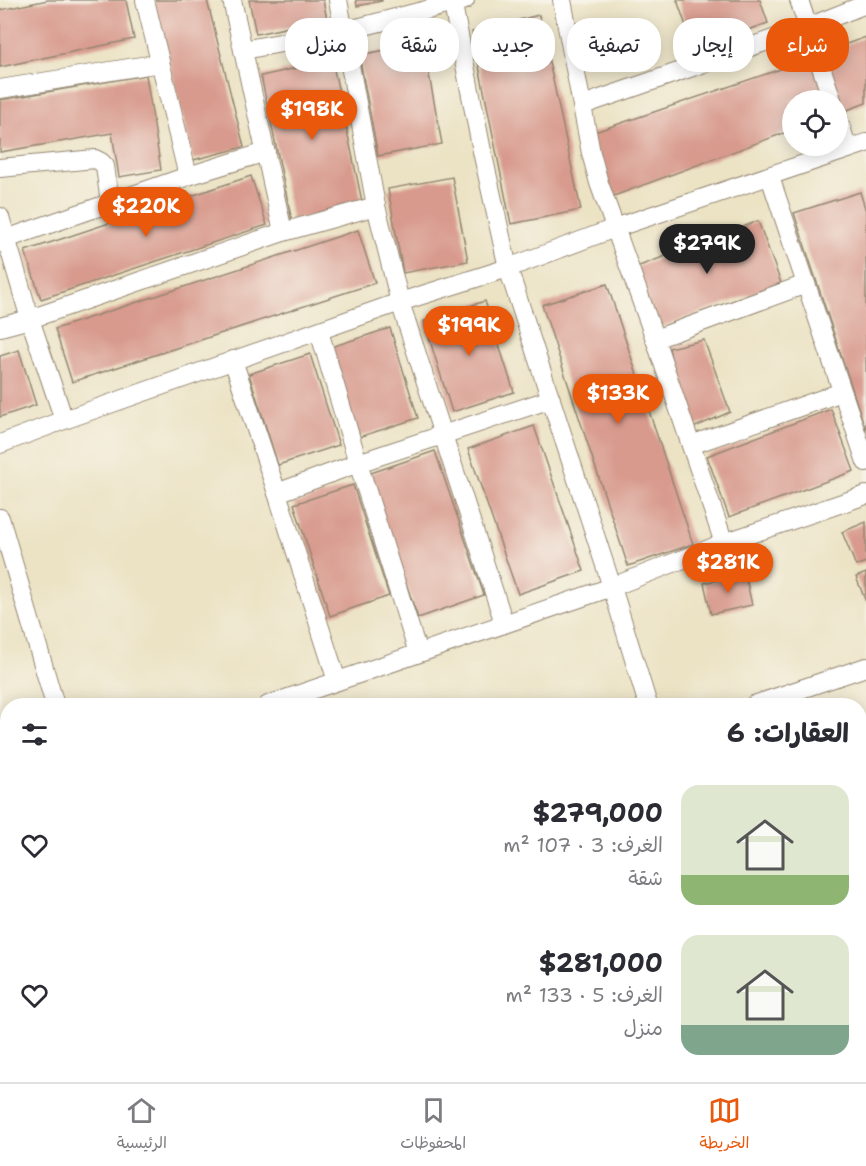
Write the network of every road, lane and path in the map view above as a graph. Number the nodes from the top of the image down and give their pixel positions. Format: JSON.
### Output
{"nodes":[{"id":1,"x":145,"y":0,"type":"edge"},
{"id":2,"x":232,"y":0,"type":"edge"},
{"id":3,"x":338,"y":0,"type":"edge"},
{"id":4,"x":562,"y":0,"type":"edge"},
{"id":5,"x":799,"y":0,"type":"edge"},
{"id":6,"x":456,"y":1,"type":"edge"},
{"id":7,"x":866,"y":4,"type":"edge"},
{"id":8,"x":342,"y":18,"type":"edge"},
{"id":9,"x":805,"y":18,"type":"edge"},
{"id":10,"x":831,"y":18,"type":"edge"},
{"id":11,"x":368,"y":25,"type":"edge"},
{"id":12,"x":766,"y":41,"type":"edge"},
{"id":13,"x":285,"y":42,"type":"edge"},
{"id":14,"x":243,"y":50,"type":"junction"},
{"id":15,"x":160,"y":63,"type":"junction"},
{"id":16,"x":352,"y":72,"type":"edge"},
{"id":17,"x":823,"y":72,"type":"edge"},
{"id":18,"x":0,"y":89,"type":"edge"},
{"id":19,"x":829,"y":90,"type":"edge"},
{"id":20,"x":582,"y":105,"type":"junction"},
{"id":21,"x":866,"y":143,"type":"edge"},
{"id":22,"x":848,"y":149,"type":"edge"},
{"id":23,"x":266,"y":152,"type":"junction"},
{"id":24,"x":828,"y":156,"type":"edge"},
{"id":25,"x":0,"y":168,"type":"edge"},
{"id":26,"x":188,"y":176,"type":"junction"},
{"id":27,"x":770,"y":177,"type":"junction"},
{"id":28,"x":111,"y":203,"type":"junction"},
{"id":29,"x":376,"y":206,"type":"junction"},
{"id":30,"x":0,"y":217,"type":"edge"},
{"id":31,"x":615,"y":228,"type":"junction"},
{"id":32,"x":283,"y":232,"type":"junction"},
{"id":33,"x":3,"y":241,"type":"edge"},
{"id":34,"x":508,"y":268,"type":"junction"},
{"id":35,"x":806,"y":284,"type":"junction"},
{"id":36,"x":400,"y":302,"type":"junction"},
{"id":37,"x":30,"y":319,"type":"junction"},
{"id":38,"x":0,"y":327,"type":"edge"},
{"id":39,"x":319,"y":331,"type":"junction"},
{"id":40,"x":655,"y":339,"type":"junction"},
{"id":41,"x":233,"y":360,"type":"junction"},
{"id":42,"x":842,"y":392,"type":"junction"},
{"id":43,"x":551,"y":399,"type":"junction"},
{"id":44,"x":64,"y":420,"type":"junction"},
{"id":45,"x":443,"y":435,"type":"junction"},
{"id":46,"x":0,"y":444,"type":"edge"},
{"id":47,"x":691,"y":445,"type":"junction"},
{"id":48,"x":866,"y":462,"type":"edge"},
{"id":49,"x":358,"y":463,"type":"junction"},
{"id":50,"x":278,"y":493,"type":"junction"},
{"id":51,"x":866,"y":495,"type":"edge"},
{"id":52,"x":0,"y":518,"type":"edge"},
{"id":53,"x":724,"y":543,"type":"junction"},
{"id":54,"x":612,"y":586,"type":"junction"},
{"id":55,"x":504,"y":623,"type":"junction"},
{"id":56,"x":418,"y":652,"type":"junction"},
{"id":57,"x":866,"y":667,"type":"edge"},
{"id":58,"x":337,"y":681,"type":"junction"},
{"id":59,"x":53,"y":698,"type":"edge"},
{"id":60,"x":288,"y":698,"type":"edge"},
{"id":61,"x":646,"y":698,"type":"edge"},
{"id":62,"x":775,"y":698,"type":"edge"}],
"edges":[{"from":1,"to":15,"type":"street"},
{"from":2,"to":14,"type":"street"},
{"from":3,"to":8,"type":"street"},
{"from":4,"to":20,"type":"street"},
{"from":5,"to":9,"type":"street"},
{"from":6,"to":11,"type":"street"},
{"from":6,"to":34,"type":"street"},
{"from":7,"to":10,"type":"street"},
{"from":12,"to":20,"type":"street"},
{"from":13,"to":14,"type":"street"},
{"from":14,"to":23,"type":"street"},
{"from":15,"to":18,"type":"street"},
{"from":15,"to":26,"type":"street"},
{"from":16,"to":29,"type":"street"},
{"from":17,"to":19,"type":"street"},
{"from":20,"to":31,"type":"street"},
{"from":21,"to":22,"type":"street"},
{"from":23,"to":26,"type":"street"},
{"from":23,"to":32,"type":"street"},
{"from":24,"to":27,"type":"street"},
{"from":25,"to":28,"type":"street"},
{"from":26,"to":28,"type":"street"},
{"from":27,"to":31,"type":"street"},
{"from":27,"to":35,"type":"street"},
{"from":28,"to":33,"type":"street"},
{"from":29,"to":32,"type":"street"},
{"from":29,"to":36,"type":"street"},
{"from":30,"to":33,"type":"street"},
{"from":31,"to":34,"type":"street"},
{"from":31,"to":40,"type":"street"},
{"from":32,"to":37,"type":"street"},
{"from":33,"to":37,"type":"street"},
{"from":34,"to":36,"type":"street"},
{"from":34,"to":43,"type":"street"},
{"from":35,"to":40,"type":"street"},
{"from":35,"to":42,"type":"street"},
{"from":36,"to":39,"type":"street"},
{"from":36,"to":45,"type":"street"},
{"from":37,"to":38,"type":"street"},
{"from":37,"to":44,"type":"street"},
{"from":39,"to":41,"type":"street"},
{"from":39,"to":49,"type":"street"},
{"from":40,"to":47,"type":"street"},
{"from":41,"to":44,"type":"street"},
{"from":41,"to":50,"type":"street"},
{"from":42,"to":47,"type":"street"},
{"from":42,"to":48,"type":"street"},
{"from":43,"to":45,"type":"street"},
{"from":43,"to":54,"type":"street"},
{"from":44,"to":46,"type":"street"},
{"from":45,"to":49,"type":"street"},
{"from":45,"to":55,"type":"street"},
{"from":47,"to":53,"type":"street"},
{"from":49,"to":50,"type":"street"},
{"from":49,"to":56,"type":"street"},
{"from":50,"to":58,"type":"street"},
{"from":51,"to":53,"type":"street"},
{"from":52,"to":59,"type":"street"},
{"from":53,"to":54,"type":"street"},
{"from":54,"to":55,"type":"street"},
{"from":54,"to":61,"type":"street"},
{"from":55,"to":56,"type":"street"},
{"from":56,"to":58,"type":"street"},
{"from":57,"to":62,"type":"street"},
{"from":58,"to":60,"type":"street"}]}
